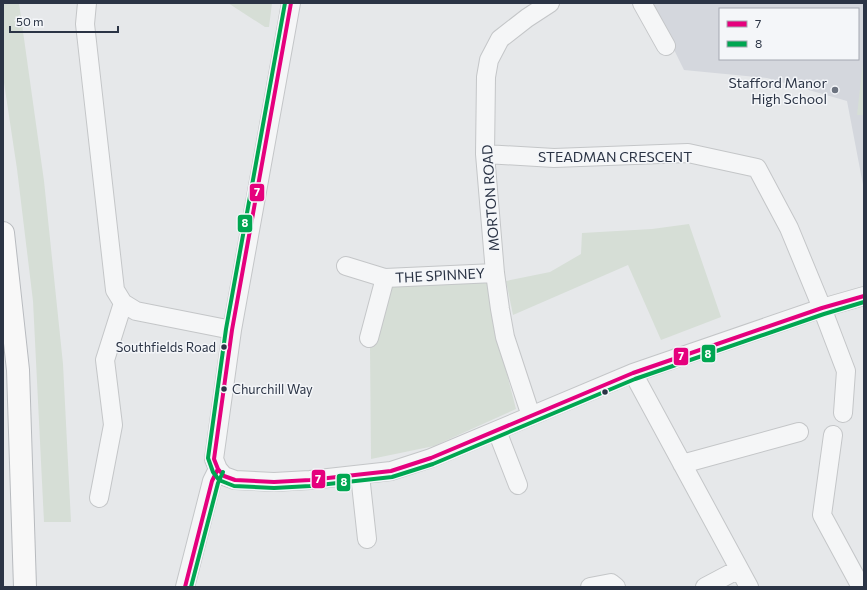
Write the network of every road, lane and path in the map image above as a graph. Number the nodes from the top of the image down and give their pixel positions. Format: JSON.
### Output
{"nodes":[{"id":1,"x":87,"y":3,"type":"edge"},
{"id":2,"x":291,"y":3,"type":"edge"},
{"id":3,"x":550,"y":3,"type":"edge"},
{"id":4,"x":642,"y":3,"type":"edge"},
{"id":5,"x":666,"y":46,"type":"dead end"},
{"id":6,"x":485,"y":154,"type":"junction"},
{"id":7,"x":3,"y":233,"type":"edge"},
{"id":8,"x":346,"y":266,"type":"dead end"},
{"id":9,"x":495,"y":273,"type":"junction"},
{"id":10,"x":385,"y":278,"type":"junction"},
{"id":11,"x":864,"y":296,"type":"edge"},
{"id":12,"x":123,"y":303,"type":"junction"},
{"id":13,"x":822,"y":308,"type":"junction"},
{"id":14,"x":232,"y":330,"type":"junction"},
{"id":15,"x":369,"y":338,"type":"dead end"},
{"id":16,"x":633,"y":373,"type":"junction"},
{"id":17,"x":843,"y":412,"type":"dead end"},
{"id":18,"x":531,"y":416,"type":"junction"},
{"id":19,"x":497,"y":431,"type":"junction"},
{"id":20,"x":799,"y":432,"type":"dead end"},
{"id":21,"x":833,"y":435,"type":"dead end"},
{"id":22,"x":682,"y":464,"type":"junction"},
{"id":23,"x":218,"y":469,"type":"junction"},
{"id":24,"x":360,"y":475,"type":"junction"},
{"id":25,"x":518,"y":485,"type":"dead end"},
{"id":26,"x":99,"y":498,"type":"dead end"},
{"id":27,"x":367,"y":539,"type":"dead end"},
{"id":28,"x":739,"y":569,"type":"junction"},
{"id":29,"x":25,"y":587,"type":"edge"},
{"id":30,"x":185,"y":587,"type":"edge"},
{"id":31,"x":590,"y":587,"type":"edge"},
{"id":32,"x":616,"y":587,"type":"edge"},
{"id":33,"x":705,"y":587,"type":"edge"},
{"id":34,"x":749,"y":587,"type":"edge"},
{"id":35,"x":861,"y":587,"type":"edge"}],
"edges":[{"from":1,"to":12,"type":"street"},
{"from":2,"to":14,"type":"street"},
{"from":3,"to":6,"type":"street","name":"MORTON ROAD"},
{"from":4,"to":5,"type":"street"},
{"from":6,"to":9,"type":"street","name":"MORTON ROAD"},
{"from":6,"to":13,"type":"street","name":"STEADMAN CRESCENT"},
{"from":7,"to":29,"type":"highway"},
{"from":8,"to":10,"type":"street","name":"THE SPINNEY"},
{"from":9,"to":10,"type":"street","name":"THE SPINNEY"},
{"from":9,"to":18,"type":"street","name":"MORTON ROAD"},
{"from":10,"to":15,"type":"street","name":"THE SPINNEY"},
{"from":11,"to":13,"type":"street"},
{"from":12,"to":14,"type":"street"},
{"from":12,"to":26,"type":"street"},
{"from":13,"to":16,"type":"street"},
{"from":13,"to":17,"type":"street","name":"STEADMAN CRESCENT"},
{"from":14,"to":23,"type":"street"},
{"from":16,"to":18,"type":"street"},
{"from":16,"to":22,"type":"street"},
{"from":18,"to":19,"type":"street"},
{"from":19,"to":24,"type":"street"},
{"from":19,"to":25,"type":"street"},
{"from":20,"to":22,"type":"street"},
{"from":21,"to":35,"type":"street"},
{"from":22,"to":28,"type":"street"},
{"from":23,"to":24,"type":"street"},
{"from":23,"to":30,"type":"street"},
{"from":24,"to":27,"type":"street"},
{"from":28,"to":33,"type":"street"},
{"from":28,"to":34,"type":"street"},
{"from":31,"to":32,"type":"street"}]}
